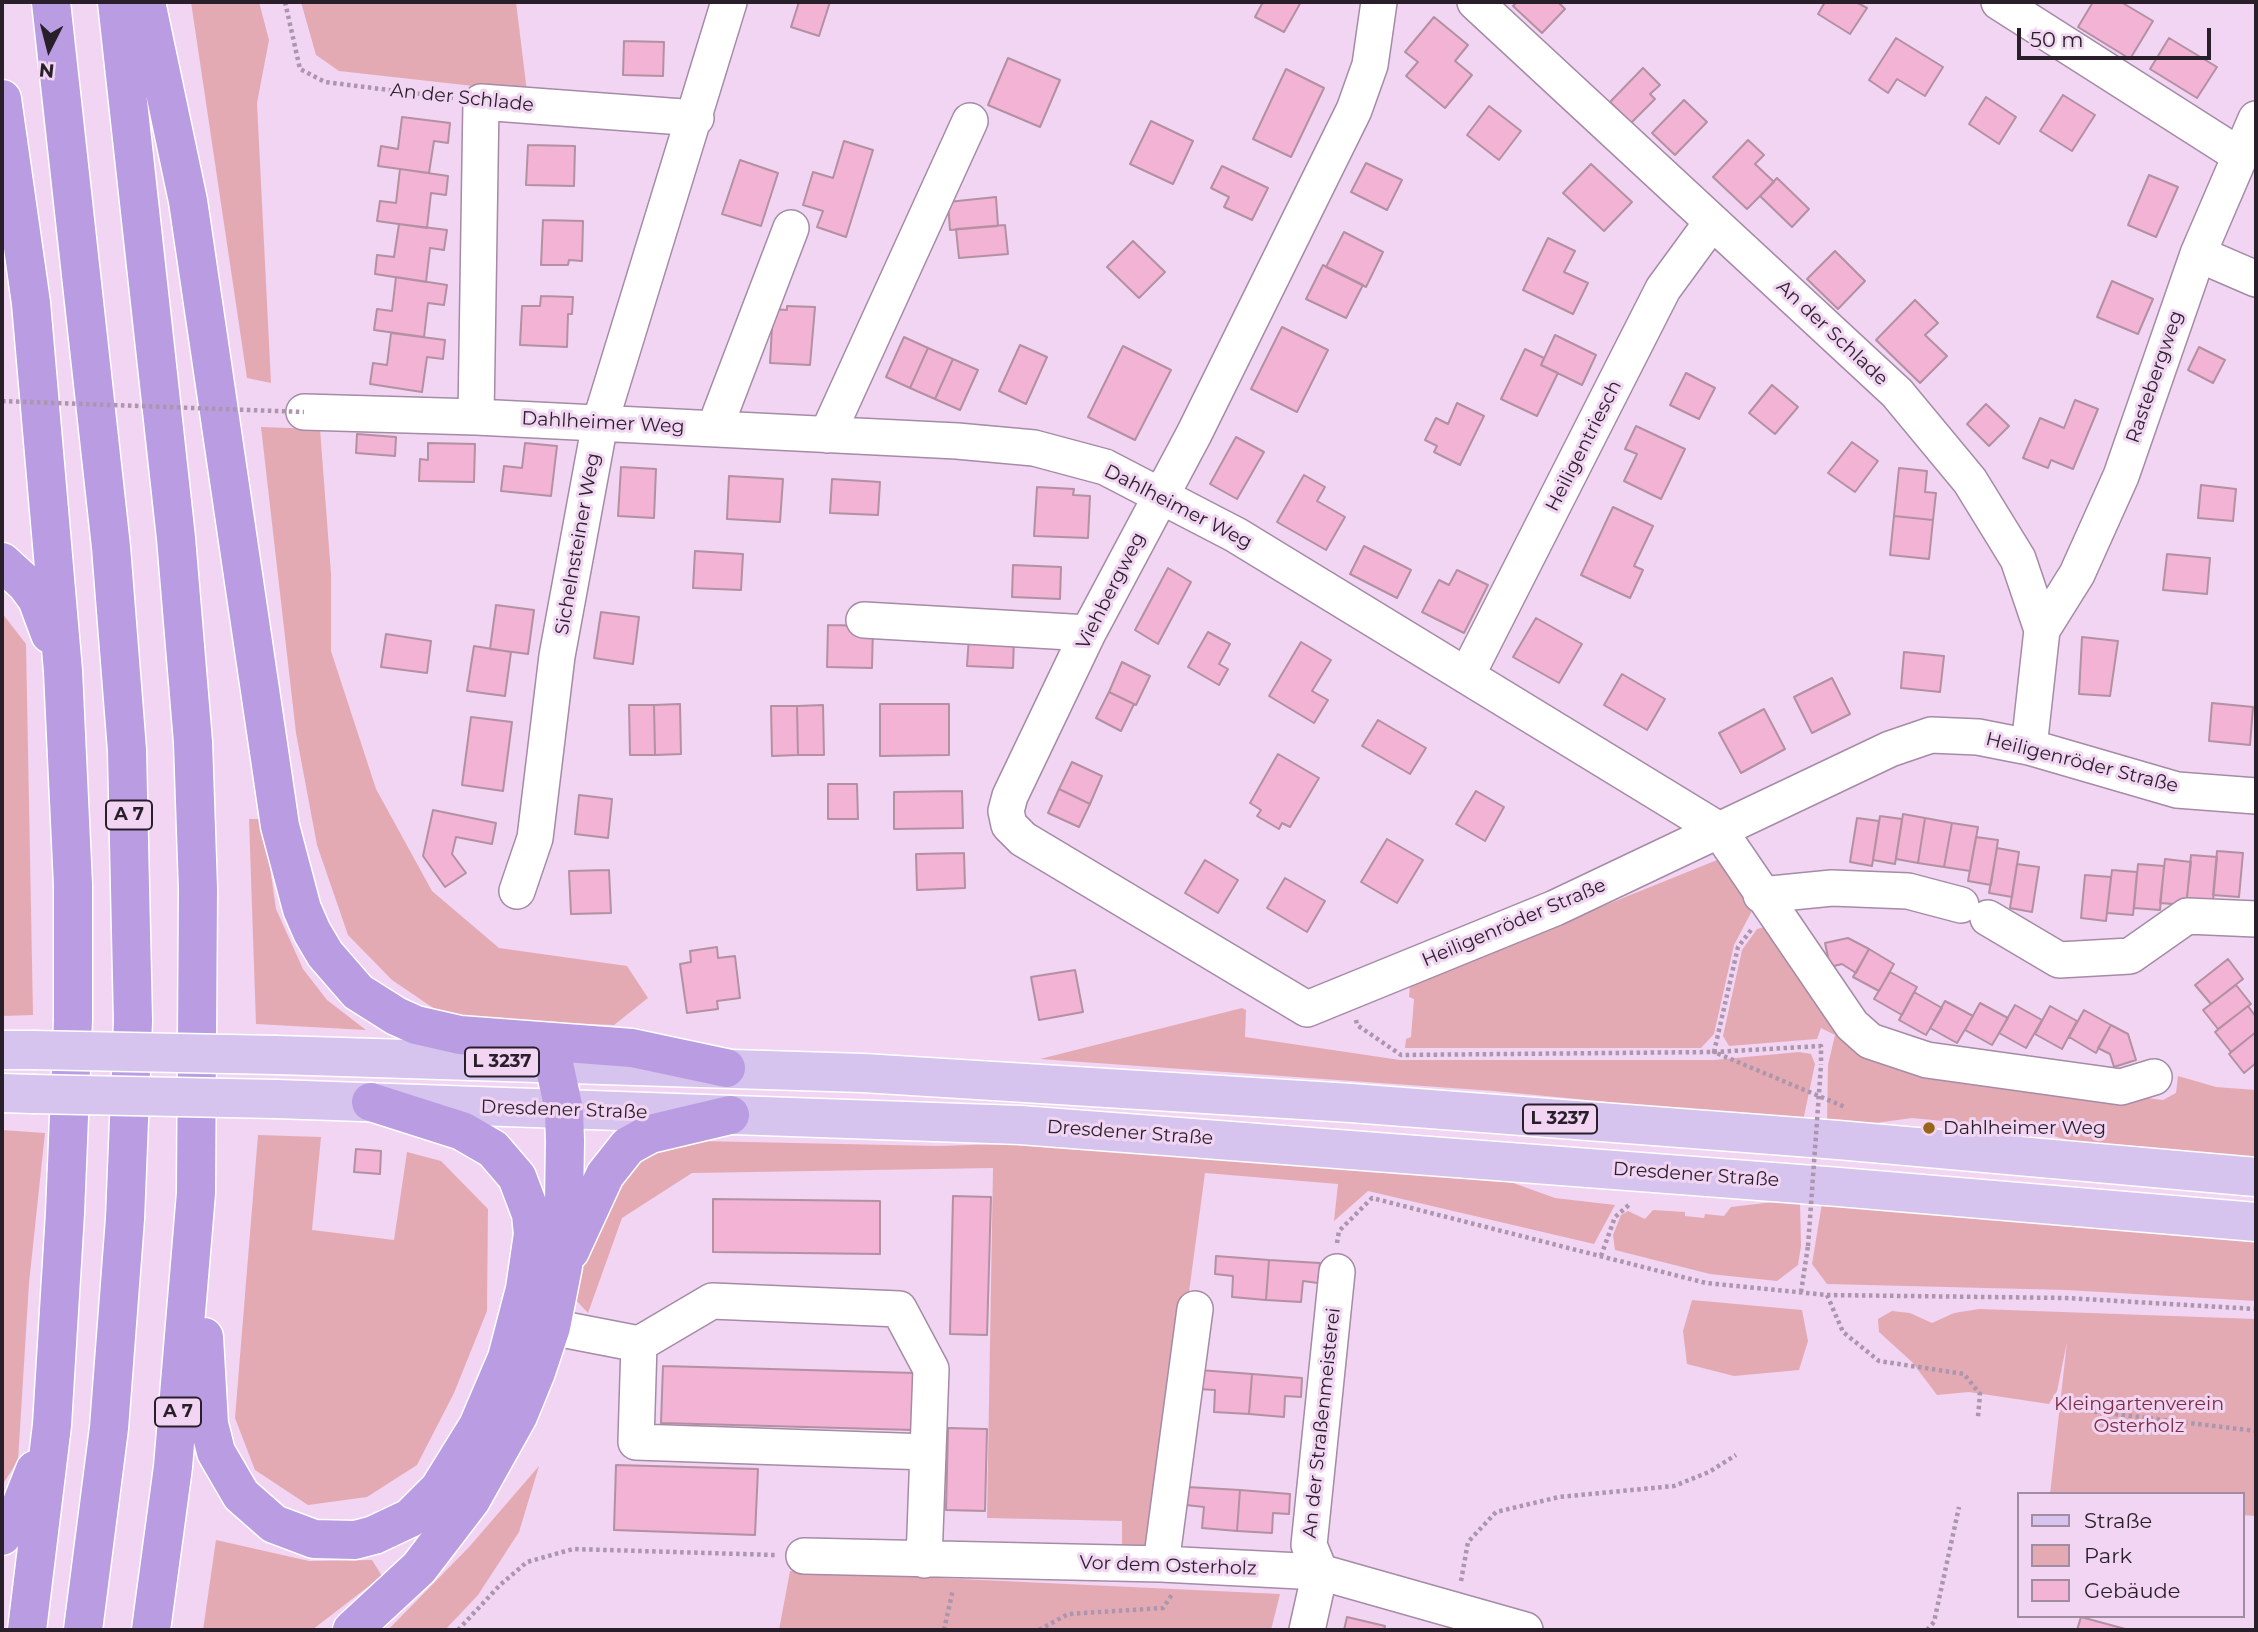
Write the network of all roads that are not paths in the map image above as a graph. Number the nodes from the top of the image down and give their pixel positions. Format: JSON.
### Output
{"nodes":[{"id":1,"x":51,"y":2,"type":"edge"},
{"id":2,"x":117,"y":2,"type":"edge"},
{"id":3,"x":146,"y":2,"type":"edge"},
{"id":4,"x":729,"y":2,"type":"edge"},
{"id":5,"x":1379,"y":2,"type":"edge"},
{"id":6,"x":1475,"y":2,"type":"edge"},
{"id":7,"x":1998,"y":2,"type":"edge"},
{"id":8,"x":3,"y":111,"type":"edge"},
{"id":9,"x":696,"y":118,"type":"junction"},
{"id":10,"x":2256,"y":118,"type":"edge"},
{"id":11,"x":970,"y":121,"type":"dead end"},
{"id":12,"x":2239,"y":155,"type":"junction"},
{"id":13,"x":1712,"y":222,"type":"junction"},
{"id":14,"x":791,"y":228,"type":"dead end"},
{"id":15,"x":2198,"y":254,"type":"junction"},
{"id":16,"x":2256,"y":279,"type":"edge"},
{"id":17,"x":2,"y":289,"type":"edge"},
{"id":18,"x":304,"y":411,"type":"road end"},
{"id":19,"x":476,"y":416,"type":"junction"},
{"id":20,"x":600,"y":423,"type":"junction"},
{"id":21,"x":717,"y":429,"type":"junction"},
{"id":22,"x":827,"y":435,"type":"junction"},
{"id":23,"x":1159,"y":498,"type":"junction"},
{"id":24,"x":2,"y":562,"type":"edge"},
{"id":25,"x":864,"y":620,"type":"dead end"},
{"id":26,"x":2042,"y":630,"type":"junction"},
{"id":27,"x":1088,"y":633,"type":"junction"},
{"id":28,"x":63,"y":671,"type":"junction"},
{"id":29,"x":1467,"y":676,"type":"junction"},
{"id":30,"x":2029,"y":747,"type":"junction"},
{"id":31,"x":2256,"y":796,"type":"edge"},
{"id":32,"x":1719,"y":830,"type":"junction"},
{"id":33,"x":517,"y":891,"type":"dead end"},
{"id":34,"x":1765,"y":901,"type":"junction"},
{"id":35,"x":2256,"y":919,"type":"edge"},
{"id":36,"x":1307,"y":1009,"type":"joint"},
{"id":37,"x":17,"y":1050,"type":"edge"},
{"id":38,"x":554,"y":1064,"type":"junction"},
{"id":39,"x":726,"y":1068,"type":"junction"},
{"id":40,"x":2154,"y":1077,"type":"dead end"},
{"id":41,"x":17,"y":1094,"type":"edge"},
{"id":42,"x":371,"y":1102,"type":"junction"},
{"id":43,"x":564,"y":1110,"type":"junction"},
{"id":44,"x":730,"y":1115,"type":"junction"},
{"id":45,"x":2256,"y":1177,"type":"edge"},
{"id":46,"x":196,"y":1193,"type":"junction"},
{"id":47,"x":2256,"y":1222,"type":"edge"},
{"id":48,"x":563,"y":1266,"type":"junction"},
{"id":49,"x":1337,"y":1272,"type":"road end"},
{"id":50,"x":1195,"y":1309,"type":"dead end"},
{"id":51,"x":551,"y":1326,"type":"junction"},
{"id":52,"x":639,"y":1344,"type":"junction"},
{"id":53,"x":52,"y":1425,"type":"junction"},
{"id":54,"x":928,"y":1452,"type":"junction"},
{"id":55,"x":2,"y":1536,"type":"edge"},
{"id":56,"x":804,"y":1556,"type":"road end"},
{"id":57,"x":924,"y":1560,"type":"junction"},
{"id":58,"x":1168,"y":1564,"type":"junction"},
{"id":59,"x":1320,"y":1572,"type":"junction"},
{"id":60,"x":27,"y":1630,"type":"edge"},
{"id":61,"x":83,"y":1630,"type":"edge"},
{"id":62,"x":151,"y":1630,"type":"edge"},
{"id":63,"x":352,"y":1630,"type":"edge"},
{"id":64,"x":1307,"y":1630,"type":"edge"},
{"id":65,"x":1525,"y":1630,"type":"edge"}],
"edges":[{"from":1,"to":61,"type":"highway","number":"A 7"},
{"from":2,"to":46,"type":"highway","number":"A 7"},
{"from":3,"to":39,"type":"highway"},
{"from":4,"to":9,"type":"street","name":"Sichelnsteiner Weg"},
{"from":5,"to":23,"type":"street","name":"Viehbergweg"},
{"from":6,"to":13,"type":"street","name":"An der Schlade"},
{"from":7,"to":12,"type":"street"},
{"from":8,"to":17,"type":"highway"},
{"from":8,"to":28,"type":"highway"},
{"from":9,"to":19,"type":"street","name":"An der Schlade"},
{"from":9,"to":20,"type":"street","name":"Sichelnsteiner Weg"},
{"from":10,"to":12,"type":"street","name":"Rastebergweg"},
{"from":11,"to":22,"type":"street"},
{"from":12,"to":15,"type":"street","name":"Rastebergweg"},
{"from":13,"to":26,"type":"street","name":"An der Schlade"},
{"from":13,"to":29,"type":"street","name":"Heiligentriesch"},
{"from":14,"to":21,"type":"street"},
{"from":15,"to":16,"type":"street"},
{"from":15,"to":26,"type":"street","name":"Rastebergweg"},
{"from":18,"to":19,"type":"street","name":"Dahlheimer Weg"},
{"from":19,"to":20,"type":"street","name":"Dahlheimer Weg"},
{"from":20,"to":21,"type":"street","name":"Dahlheimer Weg"},
{"from":20,"to":33,"type":"street","name":"Sichelnsteiner Weg"},
{"from":21,"to":22,"type":"street","name":"Dahlheimer Weg"},
{"from":22,"to":23,"type":"street","name":"Dahlheimer Weg"},
{"from":23,"to":27,"type":"street","name":"Viehbergweg"},
{"from":23,"to":29,"type":"street","name":"Dahlheimer Weg"},
{"from":24,"to":28,"type":"highway"},
{"from":25,"to":27,"type":"street"},
{"from":26,"to":30,"type":"street","name":"An der Schlade"},
{"from":27,"to":36,"type":"street","name":"Viehbergweg"},
{"from":28,"to":53,"type":"highway"},
{"from":29,"to":32,"type":"street","name":"Dahlheimer Weg"},
{"from":30,"to":31,"type":"street","name":"Heiligenröder Straße"},
{"from":30,"to":32,"type":"street","name":"Heiligenröder Straße"},
{"from":32,"to":34,"type":"street"},
{"from":32,"to":36,"type":"street","name":"Heiligenröder Straße"},
{"from":34,"to":35,"type":"street"},
{"from":34,"to":40,"type":"street"},
{"from":37,"to":38,"type":"main road","number":"L 3237","bridge":true},
{"from":38,"to":39,"type":"main road","number":"L 3237"},
{"from":38,"to":43,"type":"highway"},
{"from":39,"to":45,"type":"main road","number":"L 3237"},
{"from":41,"to":42,"type":"main road","name":"Dresdener Straße","number":"L 3237","bridge":true},
{"from":42,"to":43,"type":"main road","name":"Dresdener Straße","number":"L 3237"},
{"from":42,"to":46,"type":"highway"},
{"from":43,"to":44,"type":"main road","name":"Dresdener Straße","number":"L 3237"},
{"from":43,"to":48,"type":"highway"},
{"from":44,"to":47,"type":"main road","name":"Dresdener Straße","number":"L 3237"},
{"from":44,"to":48,"type":"highway"},
{"from":46,"to":62,"type":"highway","number":"A 7"},
{"from":48,"to":51,"type":"highway"},
{"from":49,"to":59,"type":"street","name":"An der Straßenmeisterei"},
{"from":50,"to":58,"type":"street"},
{"from":51,"to":52,"type":"street"},
{"from":51,"to":63,"type":"highway"},
{"from":52,"to":54,"type":"street"},
{"from":52,"to":54,"type":"street"},
{"from":53,"to":55,"type":"highway"},
{"from":53,"to":60,"type":"highway"},
{"from":54,"to":57,"type":"street"},
{"from":56,"to":57,"type":"street","name":"Vor dem Osterholz"},
{"from":57,"to":58,"type":"street","name":"Vor dem Osterholz"},
{"from":58,"to":59,"type":"street","name":"Vor dem Osterholz"},
{"from":59,"to":64,"type":"street"},
{"from":59,"to":65,"type":"street","name":"Vor dem Osterholz"}]}
